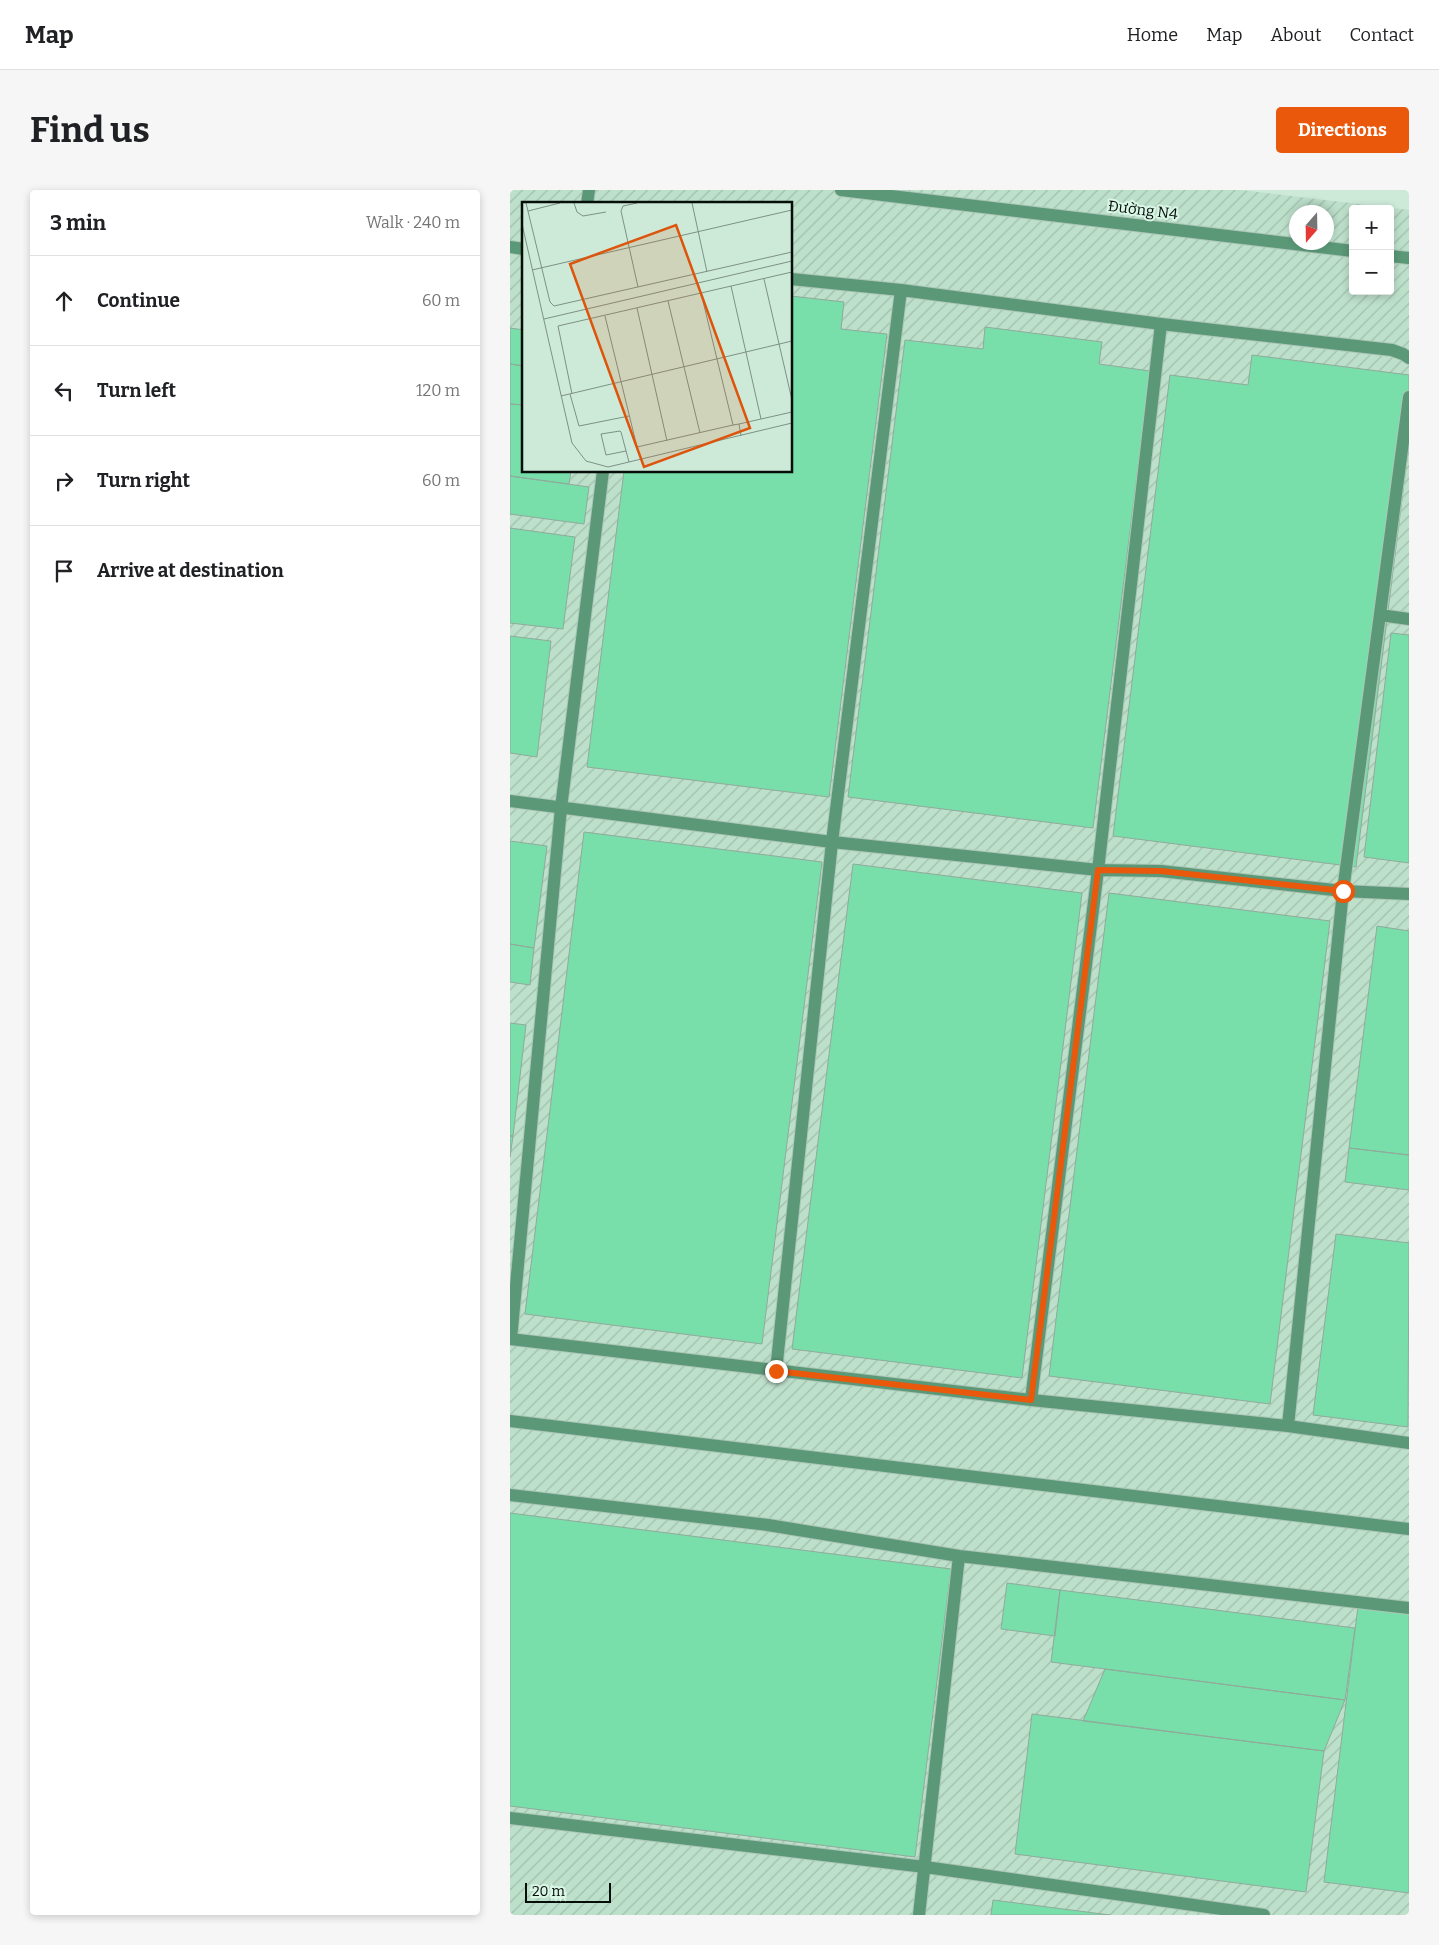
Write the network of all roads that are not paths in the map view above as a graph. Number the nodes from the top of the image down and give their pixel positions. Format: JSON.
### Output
{"nodes":[{"id":1,"x":840,"y":190,"type":"edge"},
{"id":2,"x":1349,"y":251,"type":"edge"},
{"id":3,"x":1394,"y":256,"type":"edge"},
{"id":4,"x":1409,"y":258,"type":"edge"},
{"id":5,"x":792,"y":279,"type":"edge"},
{"id":6,"x":901,"y":290,"type":"junction"},
{"id":7,"x":1161,"y":324,"type":"junction"},
{"id":8,"x":1409,"y":358,"type":"edge"},
{"id":9,"x":1409,"y":397,"type":"edge"},
{"id":10,"x":603,"y":472,"type":"edge"},
{"id":11,"x":1380,"y":614,"type":"junction"},
{"id":12,"x":1409,"y":619,"type":"edge"},
{"id":13,"x":510,"y":801,"type":"edge"},
{"id":14,"x":561,"y":808,"type":"junction"},
{"id":15,"x":832,"y":842,"type":"junction"},
{"id":16,"x":1098,"y":870,"type":"junction"},
{"id":17,"x":1343,"y":891,"type":"junction"},
{"id":18,"x":1409,"y":894,"type":"edge"},
{"id":19,"x":510,"y":1339,"type":"edge"},
{"id":20,"x":776,"y":1371,"type":"junction"},
{"id":21,"x":1031,"y":1400,"type":"junction"},
{"id":22,"x":510,"y":1421,"type":"edge"},
{"id":23,"x":1288,"y":1426,"type":"junction"},
{"id":24,"x":1409,"y":1443,"type":"edge"},
{"id":25,"x":510,"y":1495,"type":"edge"},
{"id":26,"x":1409,"y":1529,"type":"edge"},
{"id":27,"x":959,"y":1556,"type":"junction"},
{"id":28,"x":1409,"y":1608,"type":"edge"},
{"id":29,"x":510,"y":1818,"type":"edge"},
{"id":30,"x":926,"y":1867,"type":"junction"},
{"id":31,"x":919,"y":1915,"type":"edge"},
{"id":32,"x":1264,"y":1915,"type":"edge"}],
"edges":[{"from":1,"to":2,"type":"street","name":"Đường N4"},
{"from":3,"to":4,"type":"street"},
{"from":5,"to":6,"type":"street"},
{"from":6,"to":7,"type":"street"},
{"from":6,"to":15,"type":"street"},
{"from":7,"to":8,"type":"street"},
{"from":7,"to":16,"type":"street"},
{"from":9,"to":11,"type":"street"},
{"from":10,"to":14,"type":"street"},
{"from":11,"to":12,"type":"street"},
{"from":11,"to":17,"type":"street"},
{"from":13,"to":14,"type":"street"},
{"from":14,"to":15,"type":"street"},
{"from":14,"to":19,"type":"street"},
{"from":15,"to":16,"type":"street"},
{"from":15,"to":20,"type":"street"},
{"from":16,"to":17,"type":"street"},
{"from":16,"to":21,"type":"street"},
{"from":17,"to":18,"type":"street"},
{"from":17,"to":23,"type":"street"},
{"from":19,"to":20,"type":"street"},
{"from":20,"to":21,"type":"street"},
{"from":21,"to":23,"type":"street"},
{"from":22,"to":26,"type":"street"},
{"from":23,"to":24,"type":"street"},
{"from":25,"to":27,"type":"street"},
{"from":27,"to":28,"type":"street"},
{"from":27,"to":30,"type":"street"},
{"from":29,"to":30,"type":"street"},
{"from":30,"to":31,"type":"street"},
{"from":30,"to":32,"type":"street"}]}
